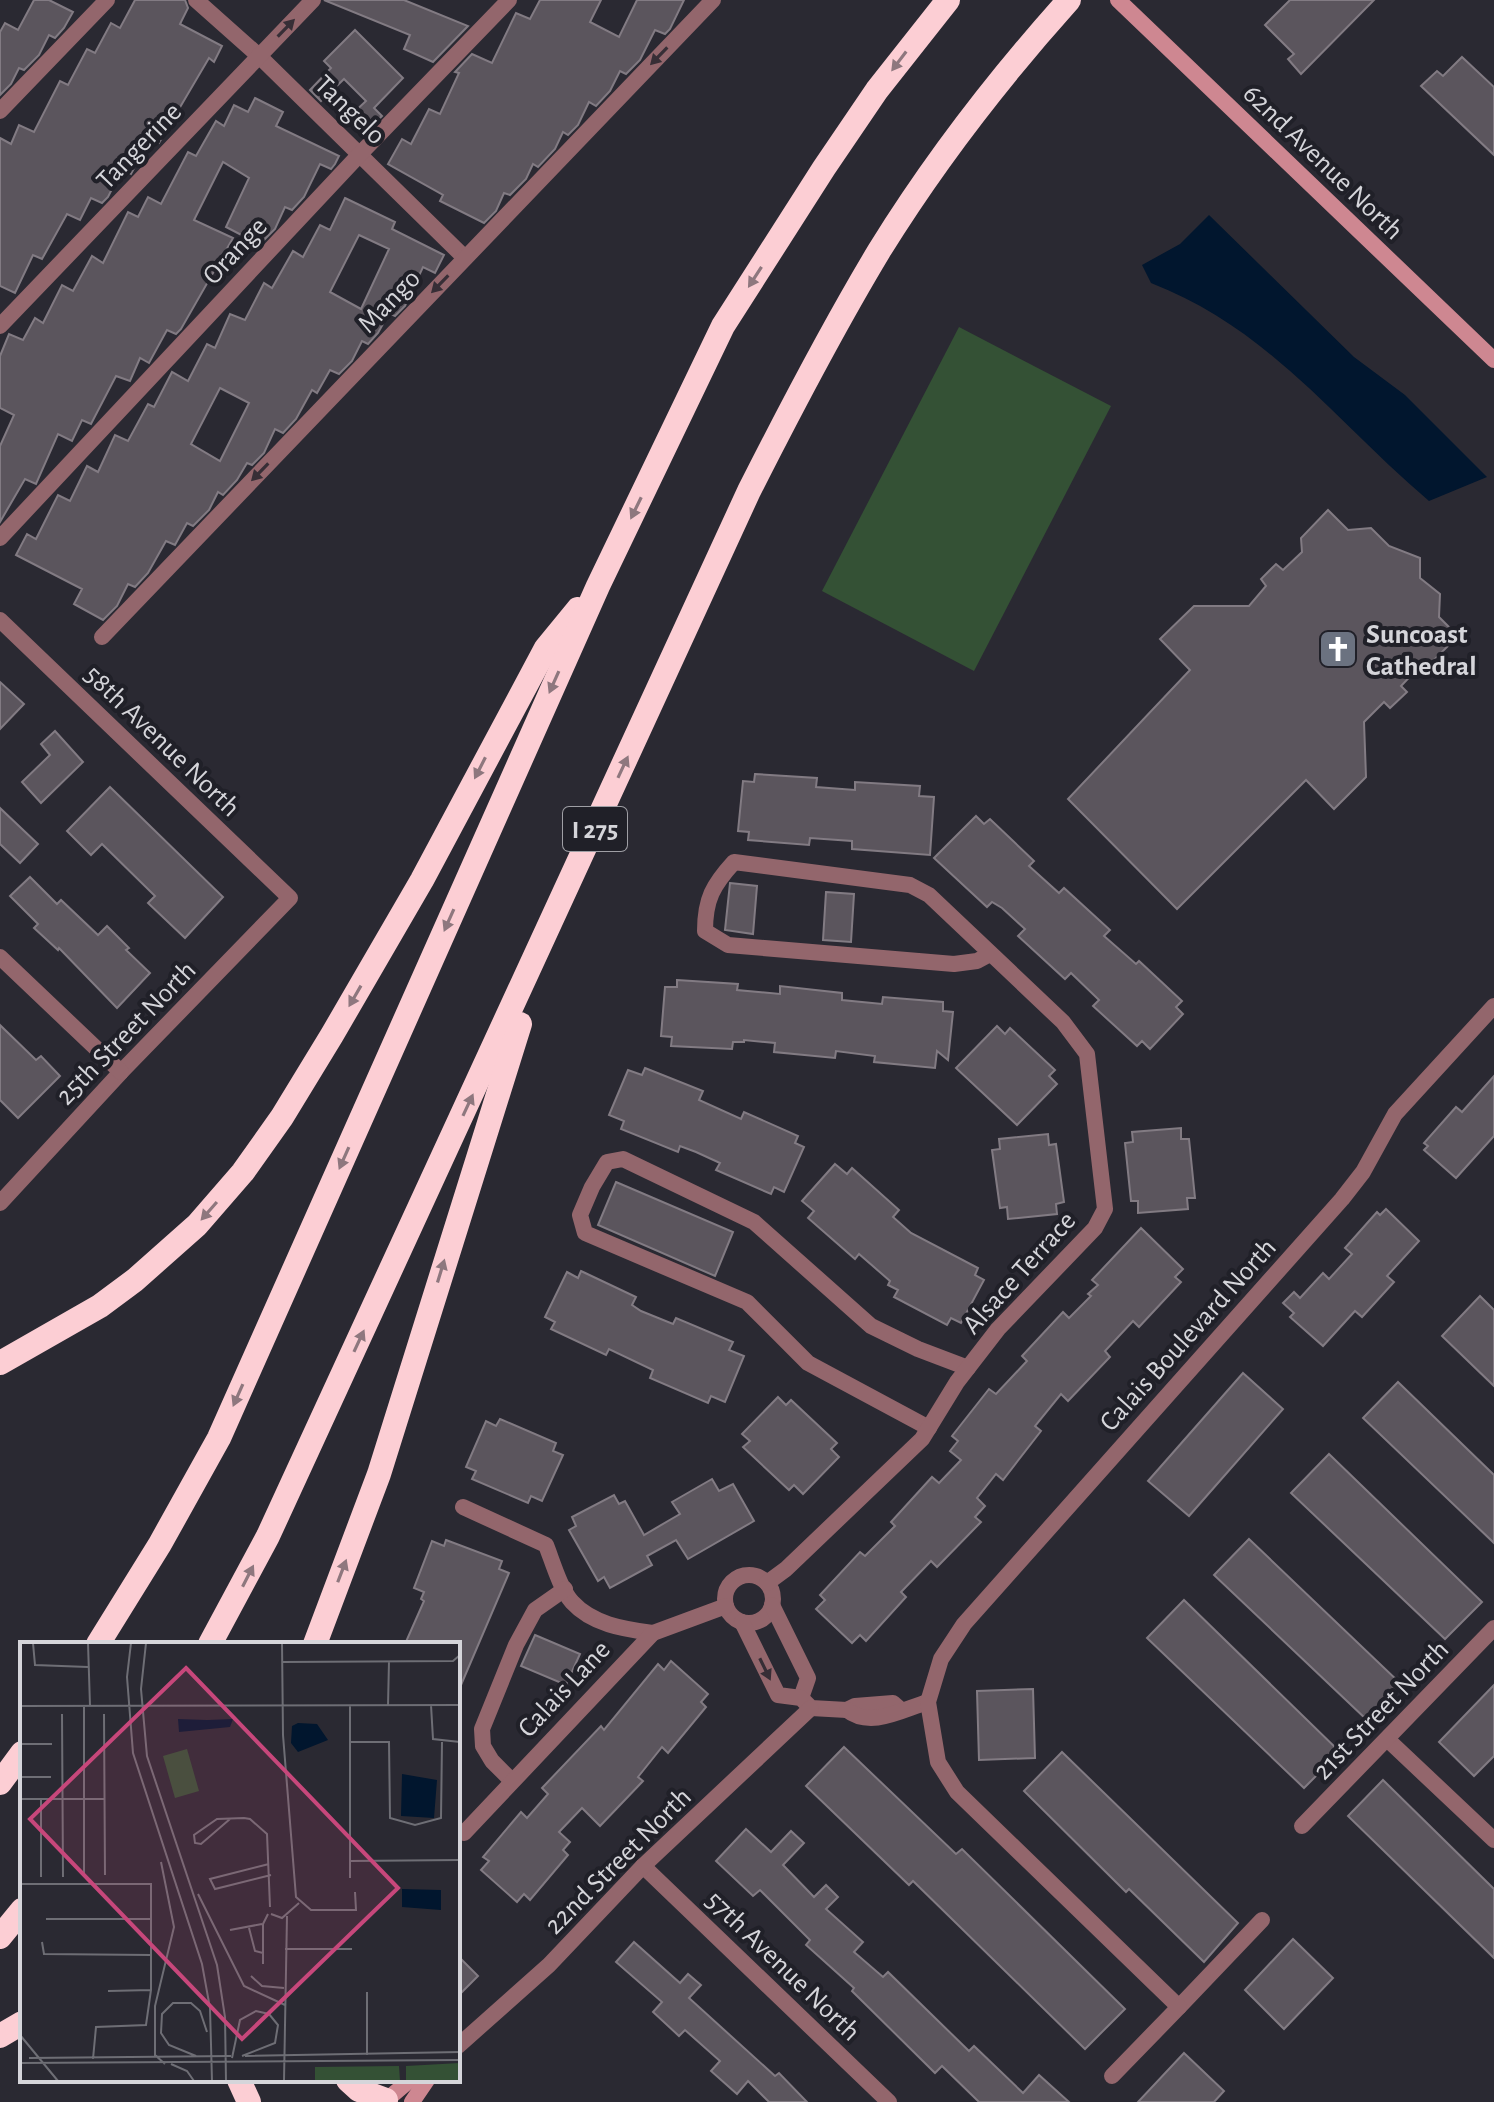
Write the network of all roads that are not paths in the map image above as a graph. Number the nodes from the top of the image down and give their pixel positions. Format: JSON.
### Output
{"nodes":[{"id":1,"x":107,"y":0,"type":"edge"},
{"id":2,"x":196,"y":0,"type":"edge"},
{"id":3,"x":313,"y":0,"type":"edge"},
{"id":4,"x":509,"y":0,"type":"edge"},
{"id":5,"x":713,"y":0,"type":"edge"},
{"id":6,"x":948,"y":0,"type":"edge"},
{"id":7,"x":1069,"y":0,"type":"edge"},
{"id":8,"x":1118,"y":0,"type":"edge"},
{"id":9,"x":259,"y":56,"type":"junction"},
{"id":10,"x":0,"y":111,"type":"edge"},
{"id":11,"x":360,"y":154,"type":"junction"},
{"id":12,"x":465,"y":258,"type":"junction"},
{"id":13,"x":0,"y":326,"type":"edge"},
{"id":14,"x":1494,"y":360,"type":"edge"},
{"id":15,"x":0,"y":538,"type":"edge"},
{"id":16,"x":598,"y":586,"type":"junction"},
{"id":17,"x":0,"y":620,"type":"edge"},
{"id":18,"x":102,"y":637,"type":"dead end"},
{"id":19,"x":567,"y":891,"type":"junction"},
{"id":20,"x":290,"y":898,"type":"joint"},
{"id":21,"x":990,"y":954,"type":"junction"},
{"id":22,"x":0,"y":957,"type":"edge"},
{"id":23,"x":1494,"y":1006,"type":"edge"},
{"id":24,"x":121,"y":1072,"type":"junction"},
{"id":25,"x":0,"y":1203,"type":"edge"},
{"id":26,"x":0,"y":1363,"type":"edge"},
{"id":27,"x":968,"y":1368,"type":"junction"},
{"id":28,"x":929,"y":1428,"type":"junction"},
{"id":29,"x":463,"y":1507,"type":"dead end"},
{"id":30,"x":767,"y":1583,"type":"junction"},
{"id":31,"x":565,"y":1589,"type":"junction"},
{"id":32,"x":772,"y":1605,"type":"junction"},
{"id":33,"x":726,"y":1606,"type":"junction"},
{"id":34,"x":742,"y":1622,"type":"junction"},
{"id":35,"x":1494,"y":1628,"type":"edge"},
{"id":36,"x":653,"y":1633,"type":"junction"},
{"id":37,"x":99,"y":1642,"type":"edge"},
{"id":38,"x":211,"y":1642,"type":"edge"},
{"id":39,"x":316,"y":1642,"type":"edge"},
{"id":40,"x":928,"y":1702,"type":"junction"},
{"id":41,"x":806,"y":1703,"type":"junction"},
{"id":42,"x":1387,"y":1739,"type":"junction"},
{"id":43,"x":20,"y":1756,"type":"edge"},
{"id":44,"x":512,"y":1781,"type":"junction"},
{"id":45,"x":0,"y":1783,"type":"edge"},
{"id":46,"x":1302,"y":1826,"type":"dead end"},
{"id":47,"x":464,"y":1833,"type":"dead end"},
{"id":48,"x":1494,"y":1840,"type":"edge"},
{"id":49,"x":643,"y":1866,"type":"junction"},
{"id":50,"x":20,"y":1912,"type":"edge"},
{"id":51,"x":1262,"y":1920,"type":"dead end"},
{"id":52,"x":0,"y":1937,"type":"edge"},
{"id":53,"x":1179,"y":2007,"type":"junction"},
{"id":54,"x":20,"y":2024,"type":"edge"},
{"id":55,"x":0,"y":2036,"type":"edge"},
{"id":56,"x":460,"y":2044,"type":"edge"},
{"id":57,"x":1112,"y":2076,"type":"dead end"},
{"id":58,"x":240,"y":2082,"type":"edge"},
{"id":59,"x":346,"y":2082,"type":"edge"},
{"id":60,"x":348,"y":2082,"type":"edge"},
{"id":61,"x":408,"y":2082,"type":"edge"},
{"id":62,"x":426,"y":2082,"type":"edge"},
{"id":63,"x":385,"y":2101,"type":"edge"},
{"id":64,"x":249,"y":2102,"type":"edge"},
{"id":65,"x":353,"y":2102,"type":"edge"},
{"id":66,"x":412,"y":2102,"type":"edge"},
{"id":67,"x":889,"y":2102,"type":"edge"}],
"edges":[{"from":1,"to":10,"type":"street"},
{"from":2,"to":9,"type":"street","name":"Tangelo"},
{"from":9,"to":3,"type":"street","name":"Tangerine","one_way":true},
{"from":4,"to":11,"type":"street","name":"Orange"},
{"from":5,"to":12,"type":"street","name":"Mango","one_way":true},
{"from":6,"to":16,"type":"highway","one_way":true},
{"from":19,"to":7,"type":"highway","number":"I 275","one_way":true},
{"from":8,"to":14,"type":"street","name":"62nd Avenue North"},
{"from":9,"to":11,"type":"street","name":"Tangelo"},
{"from":9,"to":13,"type":"street","name":"Tangerine"},
{"from":11,"to":12,"type":"street","name":"Tangelo"},
{"from":11,"to":15,"type":"street","name":"Orange"},
{"from":12,"to":18,"type":"street","name":"Mango","one_way":true},
{"from":16,"to":26,"type":"highway","one_way":true},
{"from":16,"to":37,"type":"highway","one_way":true},
{"from":17,"to":20,"type":"street","name":"58th Avenue North"},
{"from":38,"to":19,"type":"highway","number":"I 275","one_way":true},
{"from":39,"to":19,"type":"highway","one_way":true},
{"from":20,"to":24,"type":"street","name":"25th Street North"},
{"from":21,"to":21,"type":"street","name":"Alsace Terrace"},
{"from":21,"to":27,"type":"street","name":"Alsace Terrace"},
{"from":22,"to":24,"type":"street"},
{"from":23,"to":40,"type":"street","name":"Calais Boulevard North"},
{"from":24,"to":25,"type":"street","name":"25th Street North"},
{"from":27,"to":28,"type":"street","name":"Alsace Terrace"},
{"from":27,"to":28,"type":"street"},
{"from":28,"to":30,"type":"street","name":"Alsace Terrace"},
{"from":29,"to":31,"type":"street","name":"Calais Lane"},
{"from":30,"to":32,"type":"street"},
{"from":30,"to":33,"type":"street"},
{"from":31,"to":36,"type":"street","name":"Calais Lane"},
{"from":31,"to":44,"type":"street","name":"Calais Lane"},
{"from":32,"to":34,"type":"street"},
{"from":32,"to":41,"type":"street"},
{"from":33,"to":34,"type":"street"},
{"from":33,"to":36,"type":"street","name":"Calais Lane"},
{"from":34,"to":41,"type":"street","one_way":true},
{"from":35,"to":42,"type":"street","name":"21st Street North"},
{"from":36,"to":44,"type":"street","name":"Calais Lane"},
{"from":40,"to":41,"type":"street"},
{"from":40,"to":53,"type":"street","name":"Calais Boulevard North"},
{"from":41,"to":49,"type":"street","name":"22nd Street North"},
{"from":42,"to":46,"type":"street","name":"21st Street North"},
{"from":42,"to":48,"type":"street"},
{"from":43,"to":45,"type":"highway"},
{"from":44,"to":47,"type":"street","name":"Calais Lane"},
{"from":49,"to":56,"type":"street","name":"22nd Street North"},
{"from":49,"to":67,"type":"street","name":"57th Avenue North"},
{"from":50,"to":52,"type":"highway"},
{"from":51,"to":53,"type":"street"},
{"from":53,"to":57,"type":"street"},
{"from":54,"to":55,"type":"highway"},
{"from":58,"to":64,"type":"highway"},
{"from":59,"to":65,"type":"highway"},
{"from":60,"to":63,"type":"highway"},
{"from":61,"to":63,"type":"street"},
{"from":62,"to":66,"type":"street"}]}
